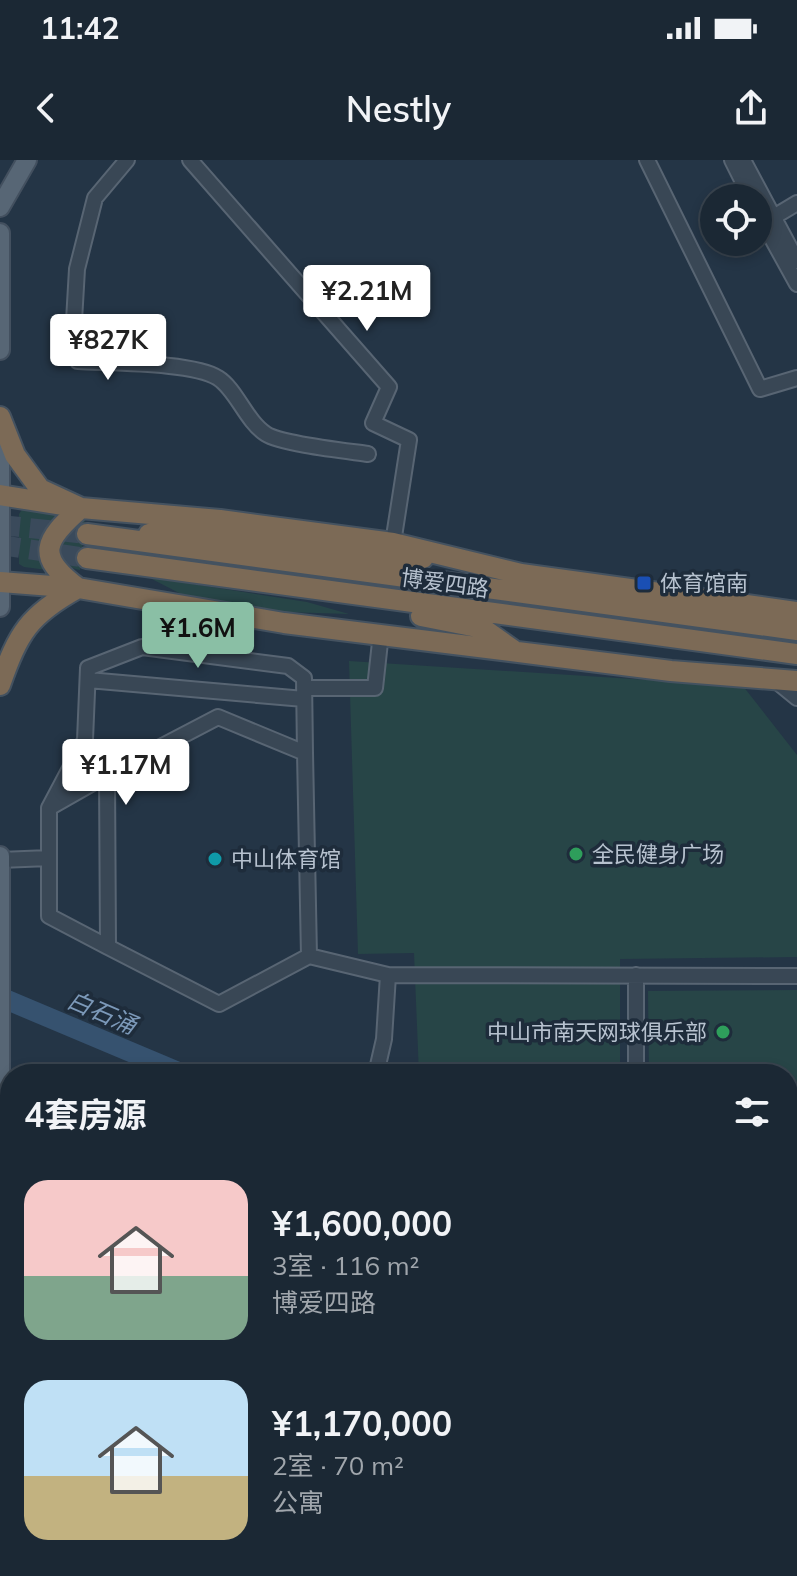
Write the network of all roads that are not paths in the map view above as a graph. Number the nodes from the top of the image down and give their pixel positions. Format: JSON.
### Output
{"nodes":[{"id":1,"x":27,"y":160,"type":"edge"},
{"id":2,"x":127,"y":160,"type":"edge"},
{"id":3,"x":190,"y":160,"type":"edge"},
{"id":4,"x":647,"y":160,"type":"edge"},
{"id":5,"x":732,"y":160,"type":"edge"},
{"id":6,"x":743,"y":160,"type":"edge"},
{"id":7,"x":744,"y":184,"type":"edge"},
{"id":8,"x":753,"y":184,"type":"edge"},
{"id":9,"x":797,"y":203,"type":"edge"},
{"id":10,"x":0,"y":207,"type":"edge"},
{"id":11,"x":772,"y":212,"type":"edge"},
{"id":12,"x":772,"y":225,"type":"edge"},
{"id":13,"x":772,"y":231,"type":"edge"},
{"id":14,"x":0,"y":233,"type":"edge"},
{"id":15,"x":797,"y":261,"type":"edge"},
{"id":16,"x":796,"y":284,"type":"edge"},
{"id":17,"x":0,"y":350,"type":"edge"},
{"id":18,"x":797,"y":378,"type":"edge"},
{"id":19,"x":0,"y":417,"type":"edge"},
{"id":20,"x":0,"y":446,"type":"edge"},
{"id":21,"x":368,"y":454,"type":"dead end"},
{"id":22,"x":1,"y":495,"type":"edge"},
{"id":23,"x":81,"y":508,"type":"junction"},
{"id":24,"x":87,"y":534,"type":"tunnel mouth"},
{"id":25,"x":134,"y":540,"type":"junction"},
{"id":26,"x":393,"y":543,"type":"junction"},
{"id":27,"x":87,"y":558,"type":"tunnel mouth"},
{"id":28,"x":521,"y":574,"type":"junction"},
{"id":29,"x":1,"y":582,"type":"edge"},
{"id":30,"x":78,"y":588,"type":"junction"},
{"id":31,"x":385,"y":599,"type":"junction"},
{"id":32,"x":0,"y":607,"type":"edge"},
{"id":33,"x":796,"y":615,"type":"edge"},
{"id":34,"x":381,"y":633,"type":"junction"},
{"id":35,"x":516,"y":652,"type":"junction"},
{"id":36,"x":797,"y":654,"type":"edge"},
{"id":37,"x":775,"y":679,"type":"junction"},
{"id":38,"x":88,"y":680,"type":"junction"},
{"id":39,"x":797,"y":681,"type":"edge"},
{"id":40,"x":0,"y":685,"type":"edge"},
{"id":41,"x":304,"y":693,"type":"junction"},
{"id":42,"x":797,"y":698,"type":"edge"},
{"id":43,"x":305,"y":753,"type":"junction"},
{"id":44,"x":107,"y":775,"type":"junction"},
{"id":45,"x":49,"y":808,"type":"junction"},
{"id":46,"x":0,"y":858,"type":"edge"},
{"id":47,"x":49,"y":858,"type":"junction"},
{"id":48,"x":108,"y":947,"type":"junction"},
{"id":49,"x":309,"y":956,"type":"junction"},
{"id":50,"x":1,"y":960,"type":"edge"},
{"id":51,"x":388,"y":975,"type":"junction"},
{"id":52,"x":636,"y":975,"type":"junction"},
{"id":53,"x":797,"y":976,"type":"edge"},
{"id":54,"x":1,"y":1040,"type":"edge"},
{"id":55,"x":1,"y":1064,"type":"edge"},
{"id":56,"x":378,"y":1064,"type":"edge"},
{"id":57,"x":636,"y":1064,"type":"edge"}],
"edges":[{"from":1,"to":10,"type":"main road"},
{"from":2,"to":21,"type":"street"},
{"from":3,"to":26,"type":"street"},
{"from":4,"to":18,"type":"street"},
{"from":5,"to":7,"type":"street"},
{"from":6,"to":8,"type":"street"},
{"from":9,"to":11,"type":"street"},
{"from":12,"to":15,"type":"street"},
{"from":13,"to":16,"type":"street"},
{"from":14,"to":17,"type":"main road"},
{"from":19,"to":23,"type":"highway"},
{"from":20,"to":22,"type":"main road"},
{"from":22,"to":23,"type":"highway"},
{"from":22,"to":29,"type":"main road"},
{"from":23,"to":26,"type":"highway"},
{"from":23,"to":30,"type":"highway"},
{"from":24,"to":25,"type":"highway","name":"博爱四路"},
{"from":25,"to":28,"type":"highway"},
{"from":25,"to":33,"type":"highway","name":"博爱四路"},
{"from":26,"to":28,"type":"highway"},
{"from":27,"to":31,"type":"highway","name":"博爱四路"},
{"from":28,"to":33,"type":"highway"},
{"from":29,"to":30,"type":"highway"},
{"from":29,"to":32,"type":"main road"},
{"from":30,"to":34,"type":"highway"},
{"from":30,"to":40,"type":"highway"},
{"from":31,"to":35,"type":"highway"},
{"from":31,"to":36,"type":"highway","name":"博爱四路"},
{"from":34,"to":35,"type":"highway"},
{"from":34,"to":41,"type":"street"},
{"from":35,"to":37,"type":"highway"},
{"from":37,"to":39,"type":"highway"},
{"from":37,"to":42,"type":"street"},
{"from":38,"to":41,"type":"street"},
{"from":38,"to":41,"type":"street"},
{"from":38,"to":45,"type":"street"},
{"from":41,"to":43,"type":"street"},
{"from":43,"to":44,"type":"street"},
{"from":43,"to":49,"type":"street"},
{"from":44,"to":45,"type":"street"},
{"from":44,"to":48,"type":"street"},
{"from":45,"to":47,"type":"street"},
{"from":46,"to":47,"type":"street"},
{"from":46,"to":50,"type":"main road"},
{"from":47,"to":48,"type":"street"},
{"from":48,"to":49,"type":"street"},
{"from":49,"to":51,"type":"street"},
{"from":50,"to":54,"type":"main road"},
{"from":51,"to":52,"type":"street"},
{"from":51,"to":56,"type":"street"},
{"from":52,"to":53,"type":"street"},
{"from":52,"to":57,"type":"street"},
{"from":54,"to":55,"type":"main road"}]}
